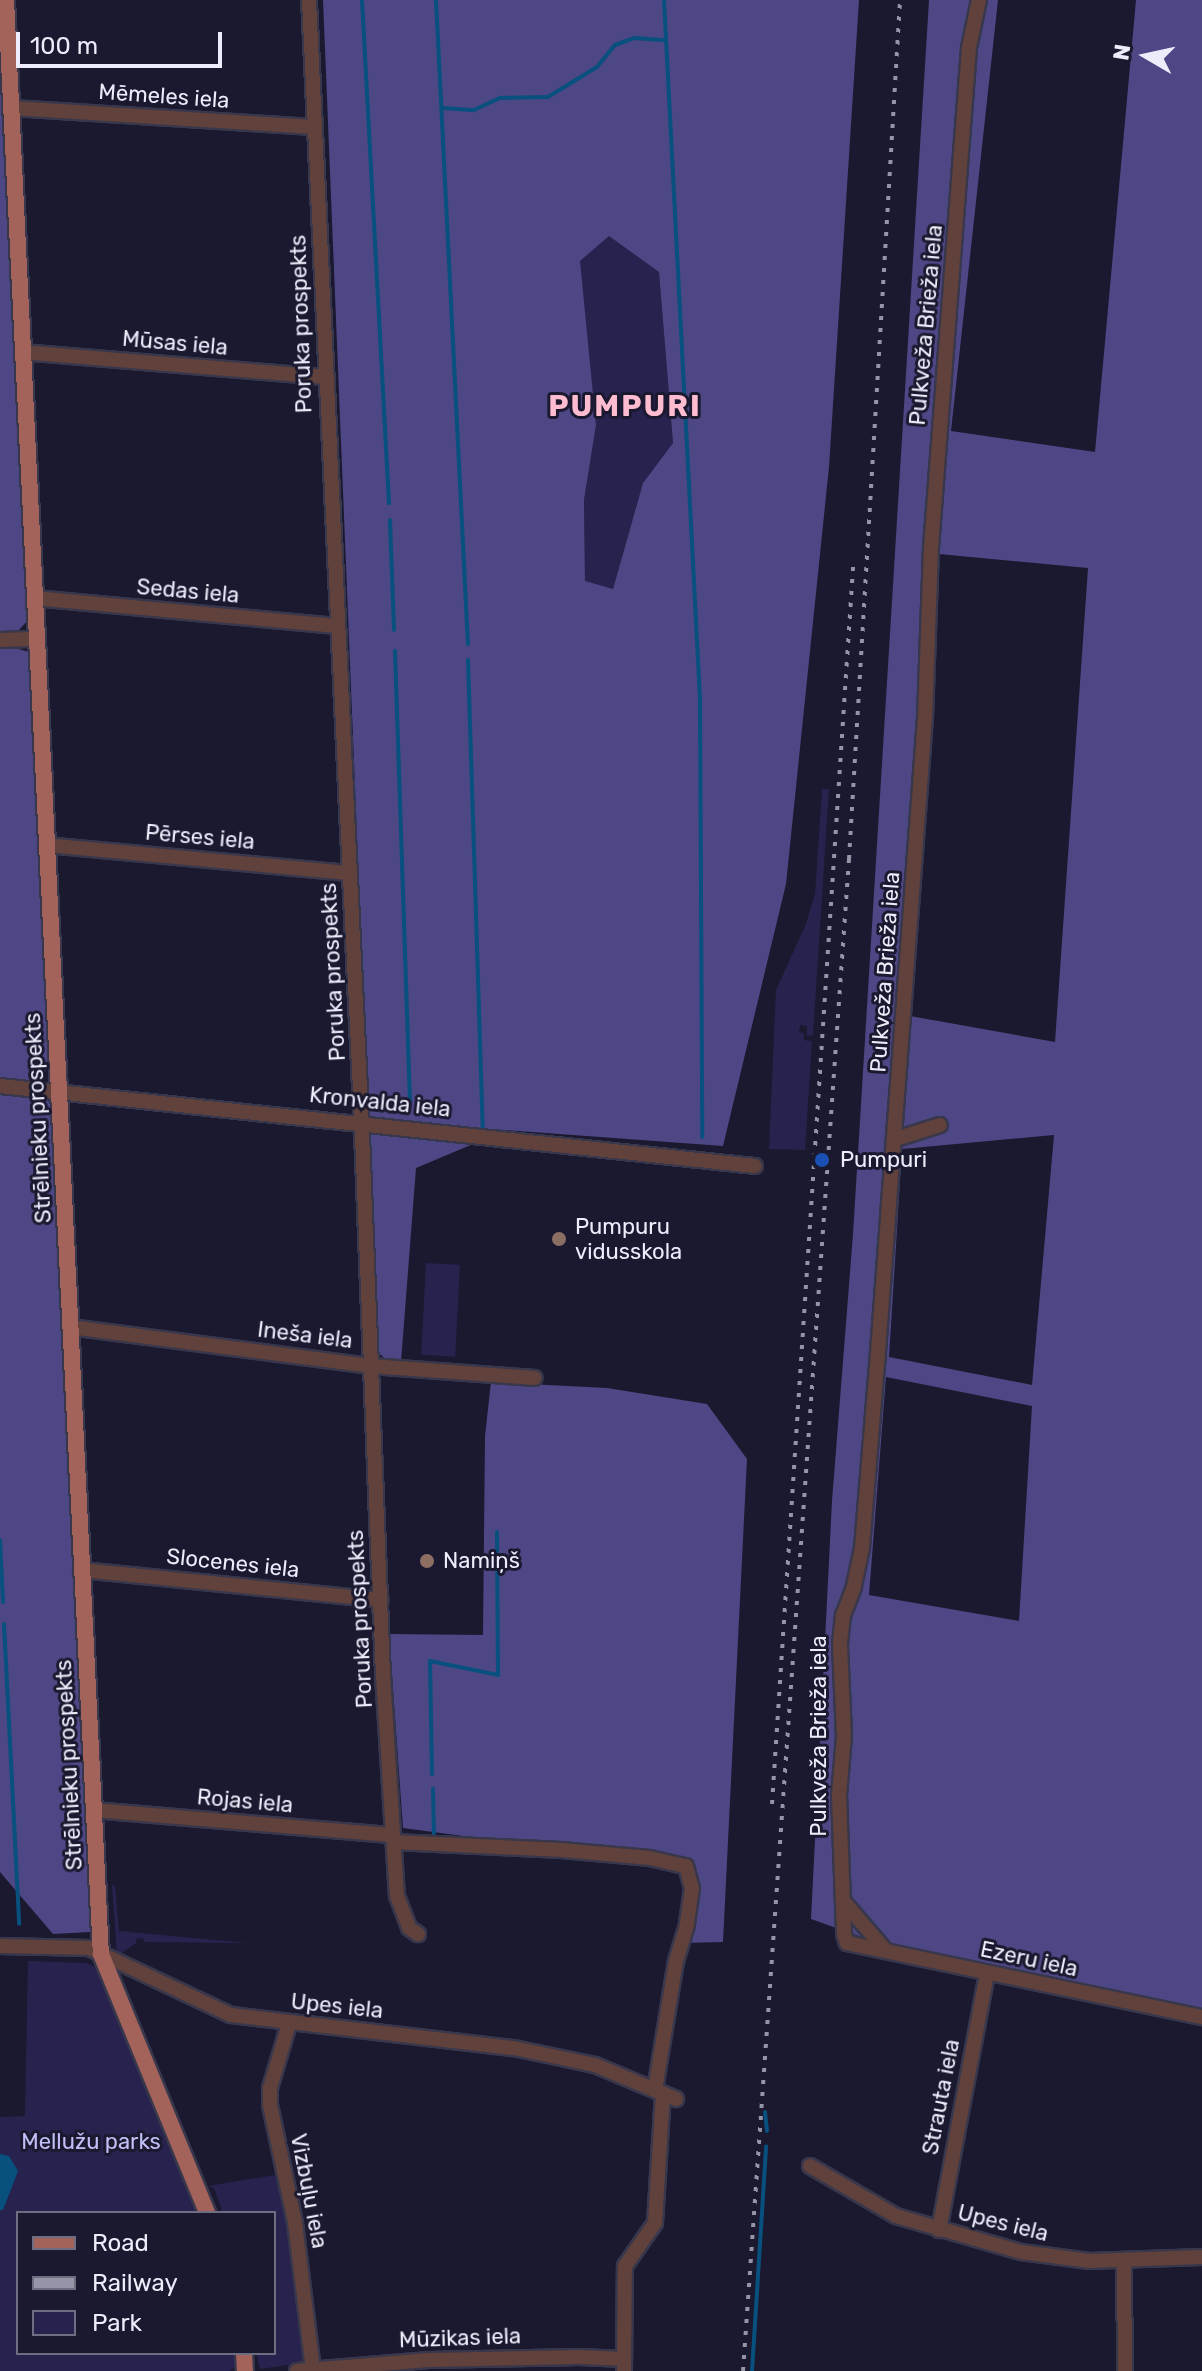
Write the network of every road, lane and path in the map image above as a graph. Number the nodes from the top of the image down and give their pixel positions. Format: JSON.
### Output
{"nodes":[{"id":1,"x":6,"y":0,"type":"edge"},
{"id":2,"x":309,"y":0,"type":"edge"},
{"id":3,"x":979,"y":0,"type":"edge"},
{"id":4,"x":3,"y":23,"type":"edge"},
{"id":5,"x":11,"y":108,"type":"junction"},
{"id":6,"x":314,"y":127,"type":"junction"},
{"id":7,"x":22,"y":352,"type":"junction"},
{"id":8,"x":324,"y":377,"type":"junction"},
{"id":9,"x":34,"y":598,"type":"junction"},
{"id":10,"x":337,"y":626,"type":"junction"},
{"id":11,"x":36,"y":639,"type":"junction"},
{"id":12,"x":0,"y":640,"type":"edge"},
{"id":13,"x":46,"y":845,"type":"junction"},
{"id":14,"x":350,"y":873,"type":"junction"},
{"id":15,"x":0,"y":1086,"type":"edge"},
{"id":16,"x":58,"y":1090,"type":"junction"},
{"id":17,"x":362,"y":1122,"type":"junction"},
{"id":18,"x":940,"y":1125,"type":"dead end"},
{"id":19,"x":896,"y":1139,"type":"junction"},
{"id":20,"x":755,"y":1166,"type":"dead end"},
{"id":21,"x":70,"y":1327,"type":"junction"},
{"id":22,"x":371,"y":1366,"type":"junction"},
{"id":23,"x":535,"y":1378,"type":"dead end"},
{"id":24,"x":81,"y":1570,"type":"junction"},
{"id":25,"x":381,"y":1600,"type":"junction"},
{"id":26,"x":93,"y":1810,"type":"junction"},
{"id":27,"x":394,"y":1838,"type":"junction"},
{"id":28,"x":845,"y":1903,"type":"junction"},
{"id":29,"x":418,"y":1934,"type":"dead end"},
{"id":30,"x":847,"y":1943,"type":"joint"},
{"id":31,"x":0,"y":1946,"type":"edge"},
{"id":32,"x":887,"y":1952,"type":"junction"},
{"id":33,"x":101,"y":1954,"type":"junction"},
{"id":34,"x":987,"y":1973,"type":"junction"},
{"id":35,"x":1202,"y":2017,"type":"edge"},
{"id":36,"x":289,"y":2024,"type":"junction"},
{"id":37,"x":664,"y":2094,"type":"junction"},
{"id":38,"x":810,"y":2166,"type":"dead end"},
{"id":39,"x":206,"y":2211,"type":"edge"},
{"id":40,"x":939,"y":2230,"type":"junction"},
{"id":41,"x":1202,"y":2257,"type":"edge"},
{"id":42,"x":1124,"y":2260,"type":"junction"},
{"id":43,"x":624,"y":2365,"type":"edge"},
{"id":44,"x":313,"y":2369,"type":"edge"},
{"id":45,"x":297,"y":2371,"type":"edge"},
{"id":46,"x":1125,"y":2371,"type":"edge"}],
"edges":[{"from":1,"to":4,"type":"main road","name":"Strēlnieku prospekts"},
{"from":2,"to":6,"type":"street","name":"Poruka prospekts"},
{"from":3,"to":19,"type":"street","name":"Pulkveža Brieža iela"},
{"from":4,"to":5,"type":"main road","name":"Strēlnieku prospekts"},
{"from":5,"to":6,"type":"street","name":"Mēmeles iela"},
{"from":5,"to":7,"type":"main road","name":"Strēlnieku prospekts"},
{"from":6,"to":8,"type":"street","name":"Poruka prospekts"},
{"from":7,"to":8,"type":"street","name":"Mūsas iela"},
{"from":7,"to":9,"type":"main road","name":"Strēlnieku prospekts"},
{"from":8,"to":10,"type":"street","name":"Poruka prospekts"},
{"from":9,"to":10,"type":"street","name":"Sedas iela"},
{"from":9,"to":11,"type":"main road","name":"Strēlnieku prospekts"},
{"from":10,"to":14,"type":"street","name":"Poruka prospekts"},
{"from":11,"to":12,"type":"street"},
{"from":11,"to":13,"type":"main road","name":"Strēlnieku prospekts"},
{"from":13,"to":14,"type":"street","name":"Pērses iela"},
{"from":13,"to":16,"type":"main road","name":"Strēlnieku prospekts"},
{"from":14,"to":17,"type":"street","name":"Poruka prospekts"},
{"from":15,"to":16,"type":"street","name":"Kronvalda iela"},
{"from":16,"to":17,"type":"street","name":"Kronvalda iela"},
{"from":16,"to":21,"type":"main road","name":"Strēlnieku prospekts"},
{"from":17,"to":20,"type":"street","name":"Kronvalda iela"},
{"from":17,"to":22,"type":"street","name":"Poruka prospekts"},
{"from":18,"to":19,"type":"street"},
{"from":19,"to":28,"type":"street","name":"Pulkveža Brieža iela"},
{"from":21,"to":22,"type":"street","name":"Ineša iela"},
{"from":21,"to":24,"type":"main road","name":"Strēlnieku prospekts"},
{"from":22,"to":23,"type":"street","name":"Ineša iela"},
{"from":22,"to":25,"type":"street","name":"Poruka prospekts"},
{"from":24,"to":25,"type":"street","name":"Slocenes iela"},
{"from":24,"to":26,"type":"main road","name":"Strēlnieku prospekts"},
{"from":25,"to":27,"type":"street","name":"Poruka prospekts"},
{"from":26,"to":27,"type":"street","name":"Rojas iela"},
{"from":26,"to":33,"type":"main road","name":"Strēlnieku prospekts"},
{"from":27,"to":29,"type":"street","name":"Poruka prospekts"},
{"from":27,"to":37,"type":"street","name":"Rojas iela"},
{"from":28,"to":30,"type":"street","name":"Pulkveža Brieža iela"},
{"from":28,"to":32,"type":"street"},
{"from":30,"to":32,"type":"street","name":"Ezeru iela"},
{"from":31,"to":33,"type":"street","name":"Upes iela"},
{"from":32,"to":34,"type":"street","name":"Ezeru iela"},
{"from":33,"to":36,"type":"street","name":"Upes iela"},
{"from":33,"to":39,"type":"main road","name":"Strēlnieku prospekts"},
{"from":34,"to":35,"type":"street","name":"Ezeru iela"},
{"from":34,"to":40,"type":"street","name":"Strauta iela"},
{"from":36,"to":37,"type":"street","name":"Upes iela"},
{"from":36,"to":44,"type":"street","name":"Vizbuļu iela"},
{"from":37,"to":43,"type":"street"},
{"from":38,"to":40,"type":"street","name":"Upes iela"},
{"from":40,"to":42,"type":"street","name":"Upes iela"},
{"from":41,"to":42,"type":"street","name":"Upes iela"},
{"from":42,"to":46,"type":"street"},
{"from":43,"to":44,"type":"street","name":"Mūzikas iela"},
{"from":44,"to":45,"type":"street","name":"Mūzikas iela"}]}
